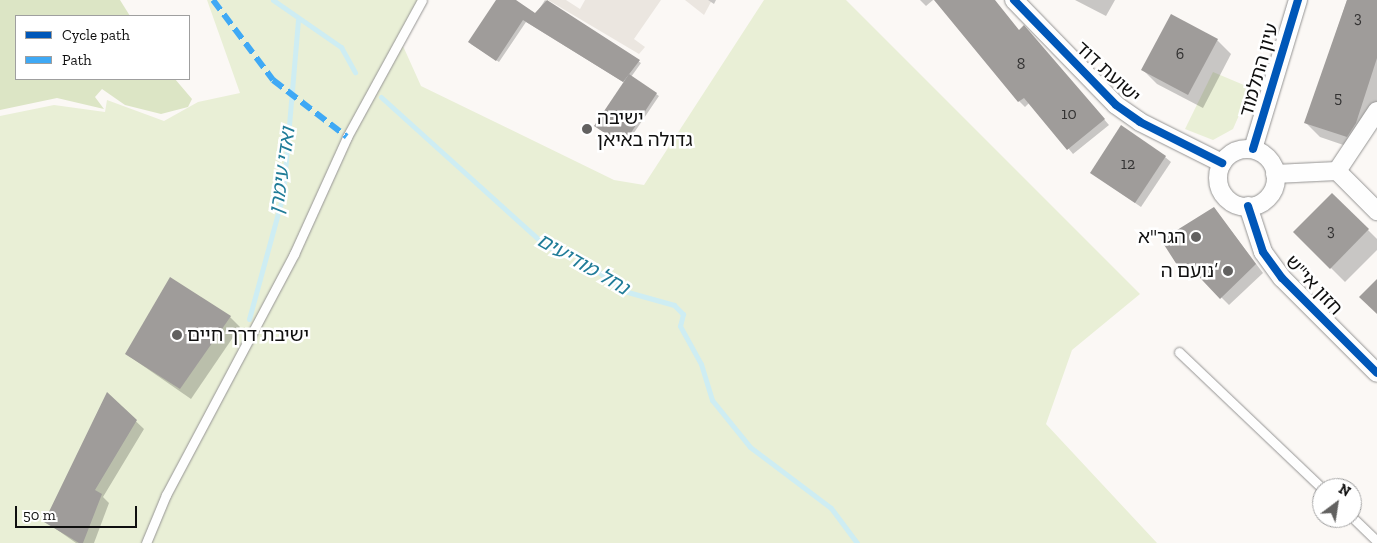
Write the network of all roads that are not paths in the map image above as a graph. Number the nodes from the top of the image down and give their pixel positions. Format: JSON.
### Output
{"nodes":[{"id":1,"x":422,"y":0,"type":"edge"},
{"id":2,"x":1014,"y":0,"type":"edge"},
{"id":3,"x":1298,"y":0,"type":"edge"},
{"id":4,"x":1377,"y":111,"type":"edge"},
{"id":5,"x":1253,"y":149,"type":"junction"},
{"id":6,"x":1222,"y":163,"type":"junction"},
{"id":7,"x":1337,"y":171,"type":"junction"},
{"id":8,"x":1275,"y":174,"type":"junction"},
{"id":9,"x":1248,"y":206,"type":"junction"},
{"id":10,"x":1377,"y":211,"type":"edge"},
{"id":11,"x":1179,"y":352,"type":"dead end"},
{"id":12,"x":1377,"y":373,"type":"edge"},
{"id":13,"x":1312,"y":478,"type":"edge"},
{"id":14,"x":1362,"y":527,"type":"edge"},
{"id":15,"x":1377,"y":541,"type":"edge"},
{"id":16,"x":146,"y":543,"type":"edge"}],
"edges":[{"from":1,"to":16,"type":"lane"},
{"from":2,"to":6,"type":"street","name":"ישועת דוד"},
{"from":3,"to":5,"type":"street","name":"עיון התלמוד"},
{"from":4,"to":7,"type":"street"},
{"from":5,"to":6,"type":"street"},
{"from":5,"to":8,"type":"street"},
{"from":6,"to":9,"type":"street"},
{"from":7,"to":8,"type":"street"},
{"from":7,"to":10,"type":"street"},
{"from":8,"to":9,"type":"street"},
{"from":9,"to":12,"type":"street","name":"חזון אי\"ש"},
{"from":11,"to":13,"type":"lane"},
{"from":14,"to":15,"type":"lane"}]}
